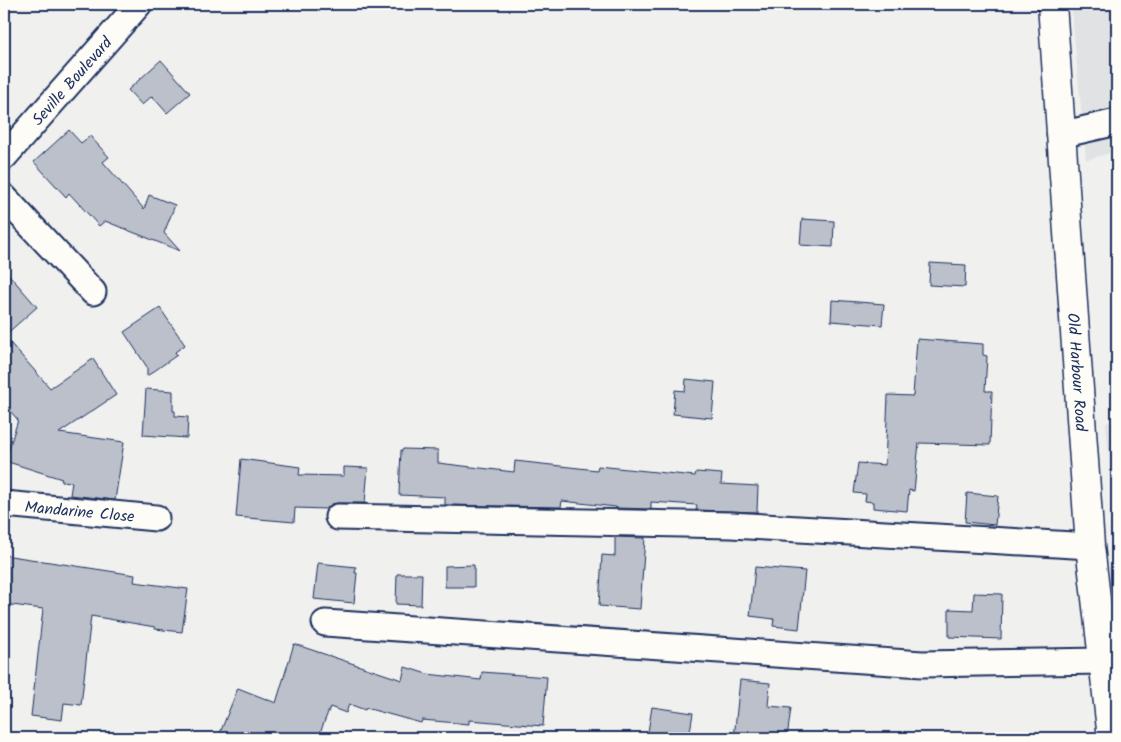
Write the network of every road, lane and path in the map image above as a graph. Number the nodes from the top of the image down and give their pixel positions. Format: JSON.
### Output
{"nodes":[{"id":1,"x":139,"y":4,"type":"edge"},
{"id":2,"x":1052,"y":4,"type":"edge"},
{"id":3,"x":1117,"y":122,"type":"edge"},
{"id":4,"x":1060,"y":135,"type":"junction"},
{"id":5,"x":4,"y":157,"type":"edge"},
{"id":6,"x":4,"y":197,"type":"edge"},
{"id":7,"x":93,"y":292,"type":"dead end"},
{"id":8,"x":4,"y":504,"type":"edge"},
{"id":9,"x":338,"y":517,"type":"dead end"},
{"id":10,"x":156,"y":518,"type":"dead end"},
{"id":11,"x":1090,"y":546,"type":"junction"},
{"id":12,"x":325,"y":623,"type":"dead end"},
{"id":13,"x":1103,"y":661,"type":"junction"},
{"id":14,"x":1112,"y":698,"type":"edge"},
{"id":15,"x":1112,"y":738,"type":"edge"}],
"edges":[{"from":1,"to":5,"type":"street","name":"Seville Boulevard"},
{"from":2,"to":4,"type":"main road","name":"Old Harbour Road"},
{"from":3,"to":4,"type":"street"},
{"from":4,"to":11,"type":"main road","name":"Old Harbour Road"},
{"from":6,"to":7,"type":"street"},
{"from":8,"to":10,"type":"street","name":"Mandarine Close"},
{"from":9,"to":11,"type":"street"},
{"from":11,"to":13,"type":"main road","name":"Old Harbour Road"},
{"from":12,"to":13,"type":"street"},
{"from":13,"to":14,"type":"main road","name":"Old Harbour Road"},
{"from":14,"to":15,"type":"main road","name":"Old Harbour Road"}]}
